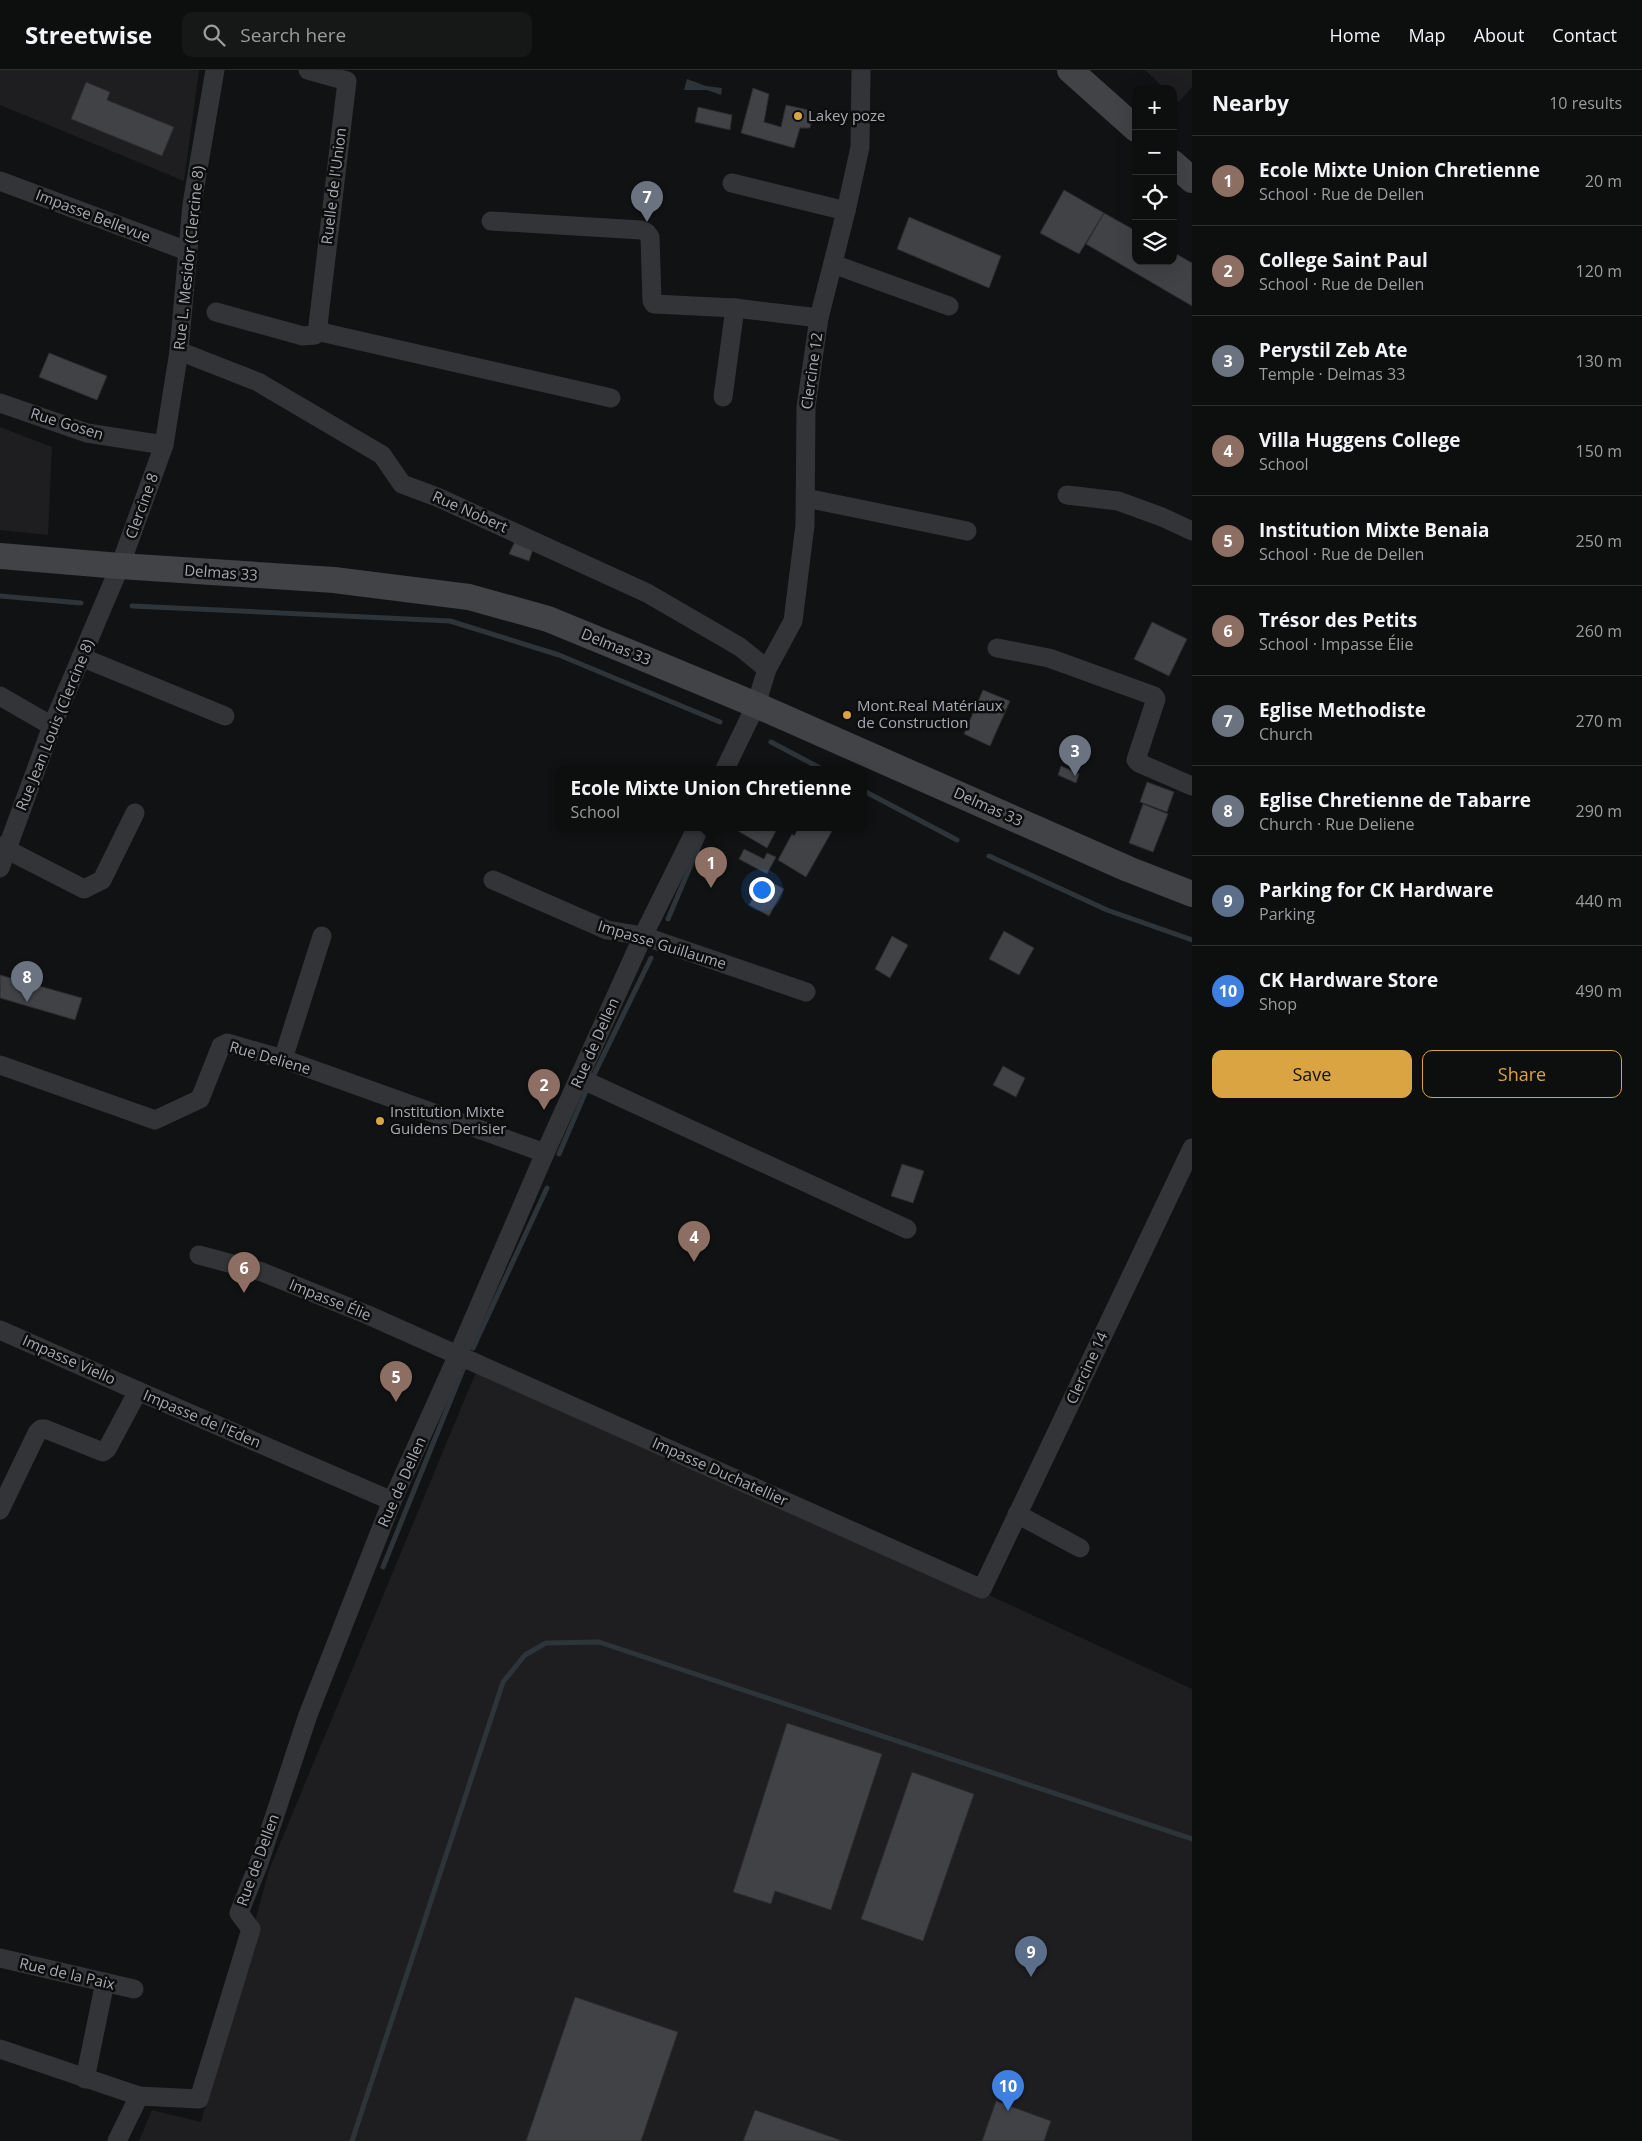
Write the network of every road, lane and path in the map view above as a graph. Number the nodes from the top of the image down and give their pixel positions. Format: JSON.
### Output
{"nodes":[{"id":1,"x":215,"y":70,"type":"edge"},
{"id":2,"x":308,"y":70,"type":"edge"},
{"id":3,"x":861,"y":70,"type":"edge"},
{"id":4,"x":1070,"y":70,"type":"edge"},
{"id":5,"x":1132,"y":125,"type":"edge"},
{"id":6,"x":1177,"y":167,"type":"edge"},
{"id":7,"x":1192,"y":180,"type":"edge"},
{"id":8,"x":0,"y":181,"type":"edge"},
{"id":9,"x":732,"y":182,"type":"dead end"},
{"id":10,"x":846,"y":211,"type":"junction"},
{"id":11,"x":492,"y":220,"type":"dead end"},
{"id":12,"x":186,"y":251,"type":"junction"},
{"id":13,"x":833,"y":264,"type":"junction"},
{"id":14,"x":949,"y":306,"type":"dead end"},
{"id":15,"x":735,"y":308,"type":"junction"},
{"id":16,"x":216,"y":312,"type":"dead end"},
{"id":17,"x":819,"y":318,"type":"junction"},
{"id":18,"x":321,"y":330,"type":"junction"},
{"id":19,"x":179,"y":351,"type":"junction"},
{"id":20,"x":723,"y":397,"type":"dead end"},
{"id":21,"x":612,"y":398,"type":"dead end"},
{"id":22,"x":0,"y":403,"type":"edge"},
{"id":23,"x":164,"y":445,"type":"junction"},
{"id":24,"x":1068,"y":495,"type":"dead end"},
{"id":25,"x":806,"y":498,"type":"junction"},
{"id":26,"x":967,"y":531,"type":"dead end"},
{"id":27,"x":1192,"y":531,"type":"edge"},
{"id":28,"x":0,"y":556,"type":"edge"},
{"id":29,"x":0,"y":573,"type":"edge"},
{"id":30,"x":117,"y":574,"type":"junction"},
{"id":31,"x":998,"y":648,"type":"dead end"},
{"id":32,"x":82,"y":657,"type":"junction"},
{"id":33,"x":767,"y":669,"type":"junction"},
{"id":34,"x":0,"y":696,"type":"edge"},
{"id":35,"x":753,"y":712,"type":"junction"},
{"id":36,"x":225,"y":716,"type":"dead end"},
{"id":37,"x":52,"y":726,"type":"junction"},
{"id":38,"x":726,"y":766,"type":"edge"},
{"id":39,"x":854,"y":766,"type":"edge"},
{"id":40,"x":867,"y":772,"type":"edge"},
{"id":41,"x":1192,"y":786,"type":"edge"},
{"id":42,"x":135,"y":813,"type":"dead end"},
{"id":43,"x":695,"y":831,"type":"edge"},
{"id":44,"x":4,"y":847,"type":"edge"},
{"id":45,"x":0,"y":868,"type":"edge"},
{"id":46,"x":493,"y":880,"type":"dead end"},
{"id":47,"x":1192,"y":894,"type":"edge"},
{"id":48,"x":1192,"y":912,"type":"edge"},
{"id":49,"x":322,"y":936,"type":"dead end"},
{"id":50,"x":643,"y":936,"type":"junction"},
{"id":51,"x":806,"y":992,"type":"dead end"},
{"id":52,"x":283,"y":1059,"type":"junction"},
{"id":53,"x":0,"y":1065,"type":"edge"},
{"id":54,"x":579,"y":1078,"type":"junction"},
{"id":55,"x":1192,"y":1148,"type":"edge"},
{"id":56,"x":545,"y":1153,"type":"junction"},
{"id":57,"x":907,"y":1229,"type":"dead end"},
{"id":58,"x":199,"y":1256,"type":"dead end"},
{"id":59,"x":0,"y":1330,"type":"edge"},
{"id":60,"x":458,"y":1355,"type":"junction"},
{"id":61,"x":138,"y":1392,"type":"junction"},
{"id":62,"x":392,"y":1501,"type":"junction"},
{"id":63,"x":0,"y":1510,"type":"edge"},
{"id":64,"x":1017,"y":1514,"type":"junction"},
{"id":65,"x":1080,"y":1548,"type":"dead end"},
{"id":66,"x":982,"y":1589,"type":"joint"},
{"id":67,"x":0,"y":1958,"type":"edge"},
{"id":68,"x":105,"y":1982,"type":"junction"},
{"id":69,"x":134,"y":1989,"type":"dead end"},
{"id":70,"x":0,"y":2049,"type":"edge"},
{"id":71,"x":85,"y":2079,"type":"junction"},
{"id":72,"x":139,"y":2096,"type":"junction"},
{"id":73,"x":117,"y":2141,"type":"edge"}],
"edges":[{"from":1,"to":12,"type":"street","name":"Rue L. Mesidor (Clercine 8)"},
{"from":2,"to":18,"type":"street","name":"Ruelle de l'Union"},
{"from":3,"to":10,"type":"street","name":"Clercine 12"},
{"from":4,"to":5,"type":"main road"},
{"from":6,"to":7,"type":"main road"},
{"from":8,"to":12,"type":"street","name":"Impasse Bellevue"},
{"from":9,"to":10,"type":"street"},
{"from":10,"to":13,"type":"street","name":"Clercine 12"},
{"from":11,"to":15,"type":"street"},
{"from":12,"to":19,"type":"street","name":"Rue L. Mesidor (Clercine 8)"},
{"from":13,"to":14,"type":"street"},
{"from":13,"to":17,"type":"street","name":"Clercine 12"},
{"from":15,"to":17,"type":"street"},
{"from":15,"to":20,"type":"street"},
{"from":16,"to":18,"type":"street"},
{"from":17,"to":25,"type":"street","name":"Clercine 12"},
{"from":18,"to":21,"type":"street"},
{"from":19,"to":23,"type":"street","name":"Rue L. Mesidor (Clercine 8)"},
{"from":19,"to":33,"type":"street","name":"Rue Nobert"},
{"from":22,"to":23,"type":"street","name":"Rue Gosen"},
{"from":23,"to":30,"type":"street","name":"Clercine 8"},
{"from":24,"to":27,"type":"street"},
{"from":25,"to":26,"type":"street"},
{"from":25,"to":33,"type":"street","name":"Clercine 12"},
{"from":28,"to":30,"type":"main road","name":"Delmas 33"},
{"from":29,"to":30,"type":"main road","name":"Delmas 33"},
{"from":30,"to":32,"type":"street","name":"Rue Jean Louis (Clercine 8)"},
{"from":30,"to":35,"type":"main road","name":"Delmas 33"},
{"from":31,"to":41,"type":"street"},
{"from":32,"to":36,"type":"street"},
{"from":32,"to":37,"type":"street","name":"Rue Jean Louis (Clercine 8)"},
{"from":33,"to":35,"type":"street","name":"Clercine 12"},
{"from":34,"to":37,"type":"street"},
{"from":35,"to":38,"type":"street"},
{"from":35,"to":39,"type":"main road","name":"Delmas 33"},
{"from":35,"to":47,"type":"main road","name":"Delmas 33"},
{"from":37,"to":44,"type":"street","name":"Rue Jean Louis (Clercine 8)"},
{"from":40,"to":48,"type":"main road","name":"Delmas 33"},
{"from":42,"to":44,"type":"street"},
{"from":43,"to":50,"type":"street","name":"Rue de Dellen"},
{"from":44,"to":45,"type":"street","name":"Rue Jean Louis (Clercine 8)"},
{"from":46,"to":50,"type":"street","name":"Impasse Guillaume"},
{"from":49,"to":52,"type":"street"},
{"from":50,"to":51,"type":"street","name":"Impasse Guillaume"},
{"from":50,"to":54,"type":"street","name":"Rue de Dellen"},
{"from":52,"to":53,"type":"street","name":"Rue Deliene"},
{"from":52,"to":56,"type":"street","name":"Rue Deliene"},
{"from":54,"to":56,"type":"street","name":"Rue de Dellen"},
{"from":54,"to":57,"type":"street"},
{"from":55,"to":64,"type":"street","name":"Clercine 14"},
{"from":56,"to":60,"type":"street","name":"Rue de Dellen"},
{"from":58,"to":60,"type":"street","name":"Impasse Élie"},
{"from":59,"to":61,"type":"street","name":"Impasse Viello"},
{"from":60,"to":62,"type":"street","name":"Rue de Dellen"},
{"from":60,"to":66,"type":"street","name":"Impasse Duchatellier"},
{"from":61,"to":62,"type":"street","name":"Impasse de l'Eden"},
{"from":61,"to":63,"type":"street","name":"Impasse de l'Eden"},
{"from":62,"to":72,"type":"street","name":"Rue de Dellen"},
{"from":64,"to":65,"type":"street"},
{"from":64,"to":66,"type":"street","name":"Clercine 14"},
{"from":67,"to":68,"type":"street","name":"Rue de la Paix"},
{"from":68,"to":69,"type":"street","name":"Rue de la Paix"},
{"from":68,"to":71,"type":"street"},
{"from":70,"to":71,"type":"street"},
{"from":71,"to":72,"type":"street"},
{"from":72,"to":73,"type":"street"}]}
